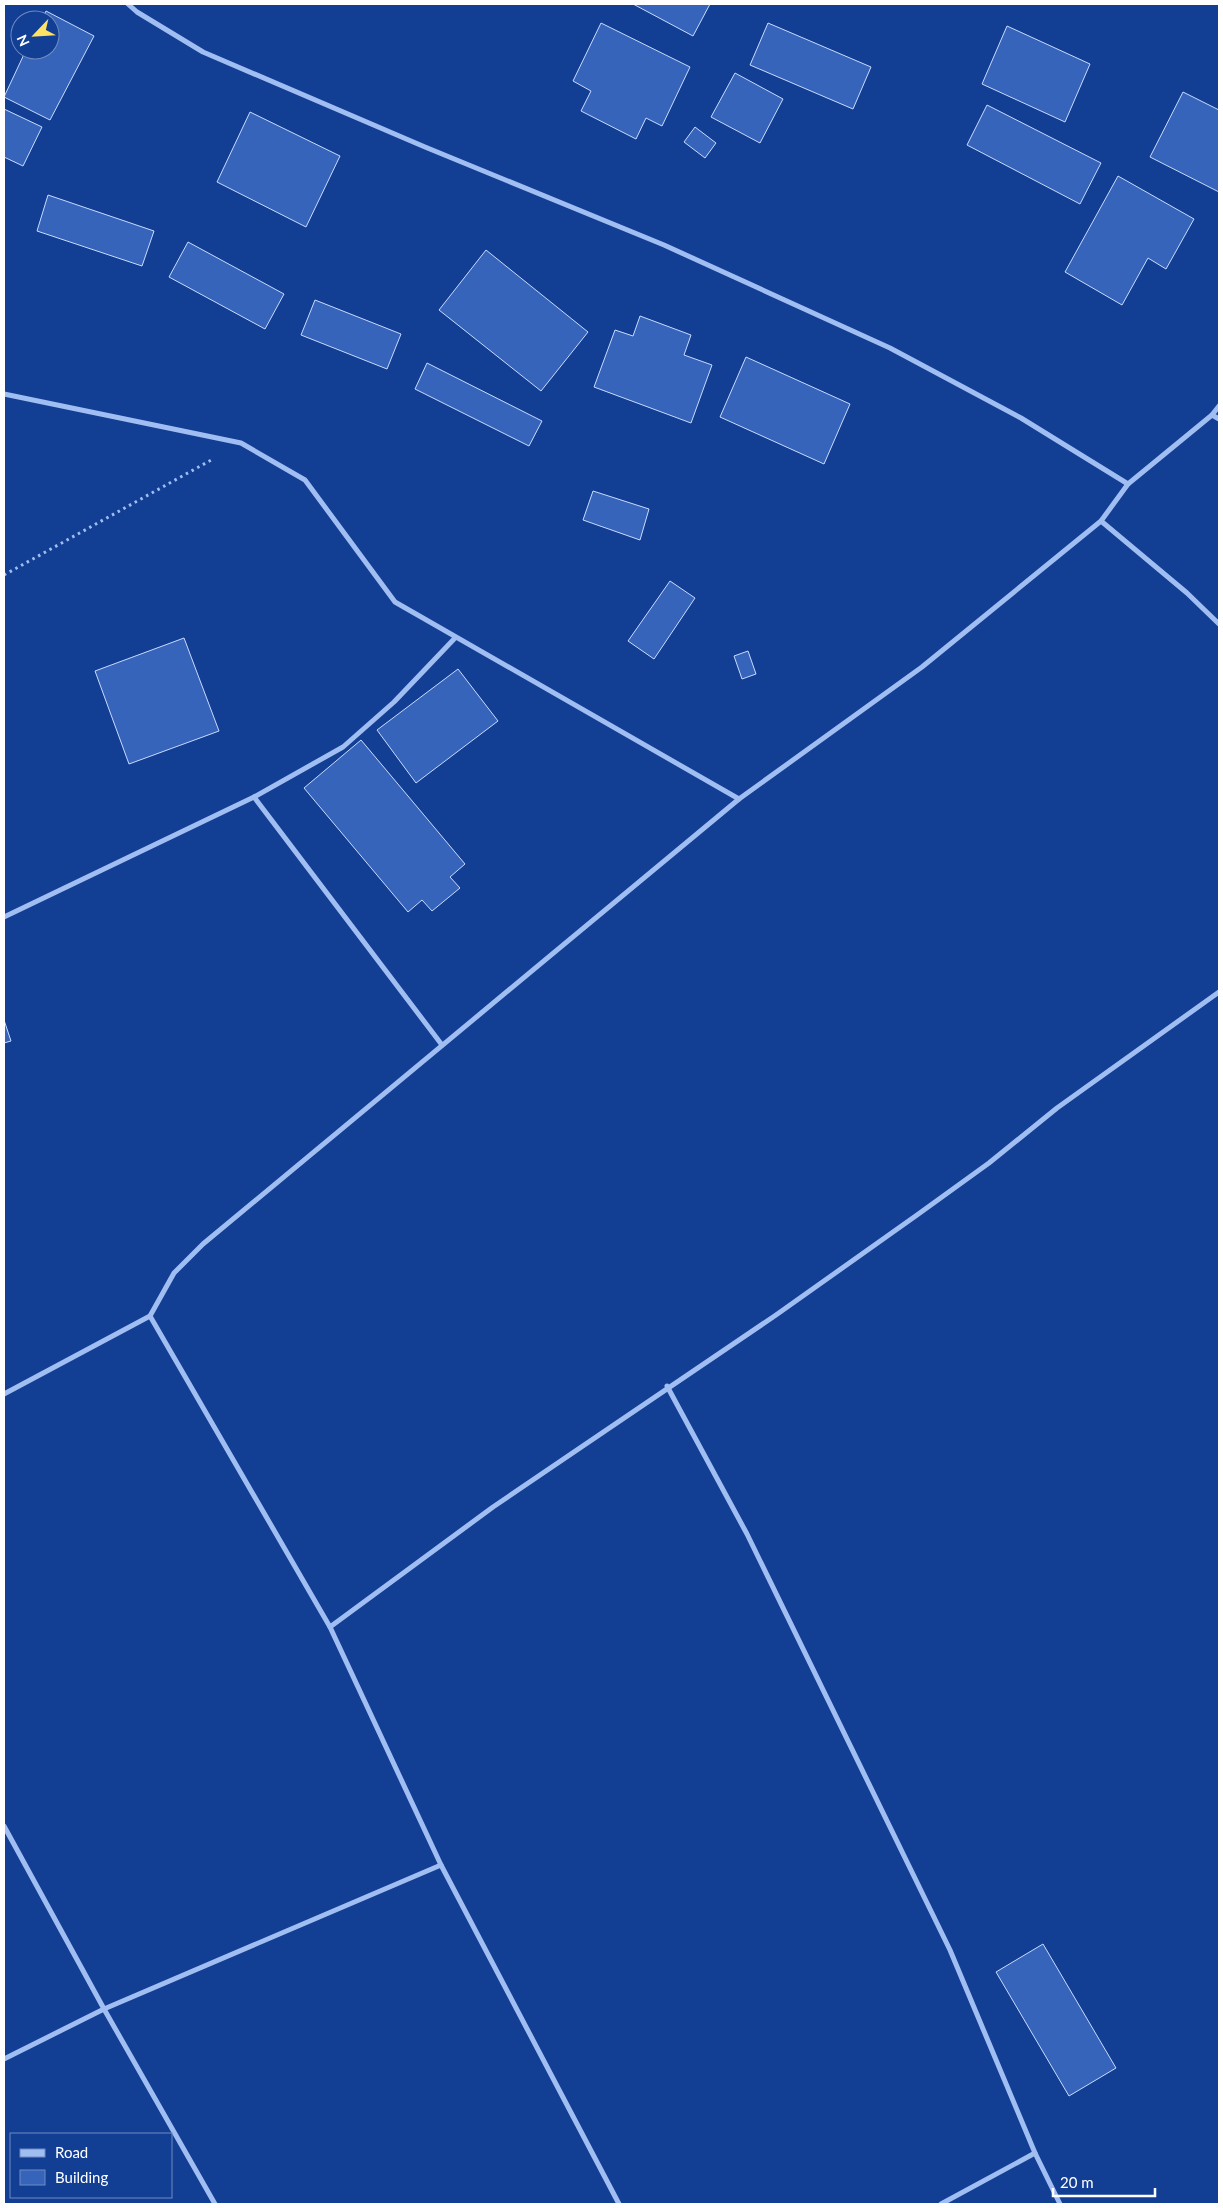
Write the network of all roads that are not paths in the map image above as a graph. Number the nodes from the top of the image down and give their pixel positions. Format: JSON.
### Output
{"nodes":[{"id":1,"x":128,"y":4,"type":"edge"},
{"id":2,"x":4,"y":394,"type":"edge"},
{"id":3,"x":1219,"y":406,"type":"edge"},
{"id":4,"x":1212,"y":415,"type":"junction"},
{"id":5,"x":1219,"y":419,"type":"edge"},
{"id":6,"x":1128,"y":484,"type":"junction"},
{"id":7,"x":1101,"y":521,"type":"junction"},
{"id":8,"x":1219,"y":624,"type":"edge"},
{"id":9,"x":455,"y":638,"type":"junction"},
{"id":10,"x":254,"y":797,"type":"junction"},
{"id":11,"x":740,"y":799,"type":"junction"},
{"id":12,"x":4,"y":917,"type":"edge"},
{"id":13,"x":1219,"y":992,"type":"edge"},
{"id":14,"x":442,"y":1045,"type":"junction"},
{"id":15,"x":150,"y":1316,"type":"junction"},
{"id":16,"x":668,"y":1386,"type":"junction"},
{"id":17,"x":4,"y":1394,"type":"edge"},
{"id":18,"x":330,"y":1627,"type":"junction"},
{"id":19,"x":4,"y":1826,"type":"edge"},
{"id":20,"x":441,"y":1865,"type":"junction"},
{"id":21,"x":104,"y":2009,"type":"junction"},
{"id":22,"x":4,"y":2060,"type":"edge"},
{"id":23,"x":1035,"y":2154,"type":"junction"},
{"id":24,"x":215,"y":2204,"type":"edge"},
{"id":25,"x":619,"y":2204,"type":"edge"},
{"id":26,"x":941,"y":2204,"type":"edge"},
{"id":27,"x":1060,"y":2204,"type":"edge"}],
"edges":[{"from":1,"to":6,"type":"street"},
{"from":2,"to":9,"type":"street"},
{"from":3,"to":4,"type":"street"},
{"from":4,"to":5,"type":"street"},
{"from":4,"to":6,"type":"street"},
{"from":6,"to":7,"type":"street"},
{"from":7,"to":8,"type":"street"},
{"from":7,"to":11,"type":"street"},
{"from":9,"to":10,"type":"street"},
{"from":9,"to":11,"type":"street"},
{"from":10,"to":12,"type":"street"},
{"from":10,"to":14,"type":"street"},
{"from":11,"to":14,"type":"street"},
{"from":13,"to":16,"type":"street"},
{"from":14,"to":15,"type":"street"},
{"from":15,"to":17,"type":"street"},
{"from":15,"to":18,"type":"street"},
{"from":16,"to":18,"type":"street"},
{"from":16,"to":23,"type":"street"},
{"from":18,"to":20,"type":"street"},
{"from":19,"to":21,"type":"street"},
{"from":20,"to":21,"type":"street"},
{"from":20,"to":25,"type":"street"},
{"from":21,"to":22,"type":"street"},
{"from":21,"to":24,"type":"street"},
{"from":23,"to":26,"type":"street"},
{"from":23,"to":27,"type":"street"}]}
